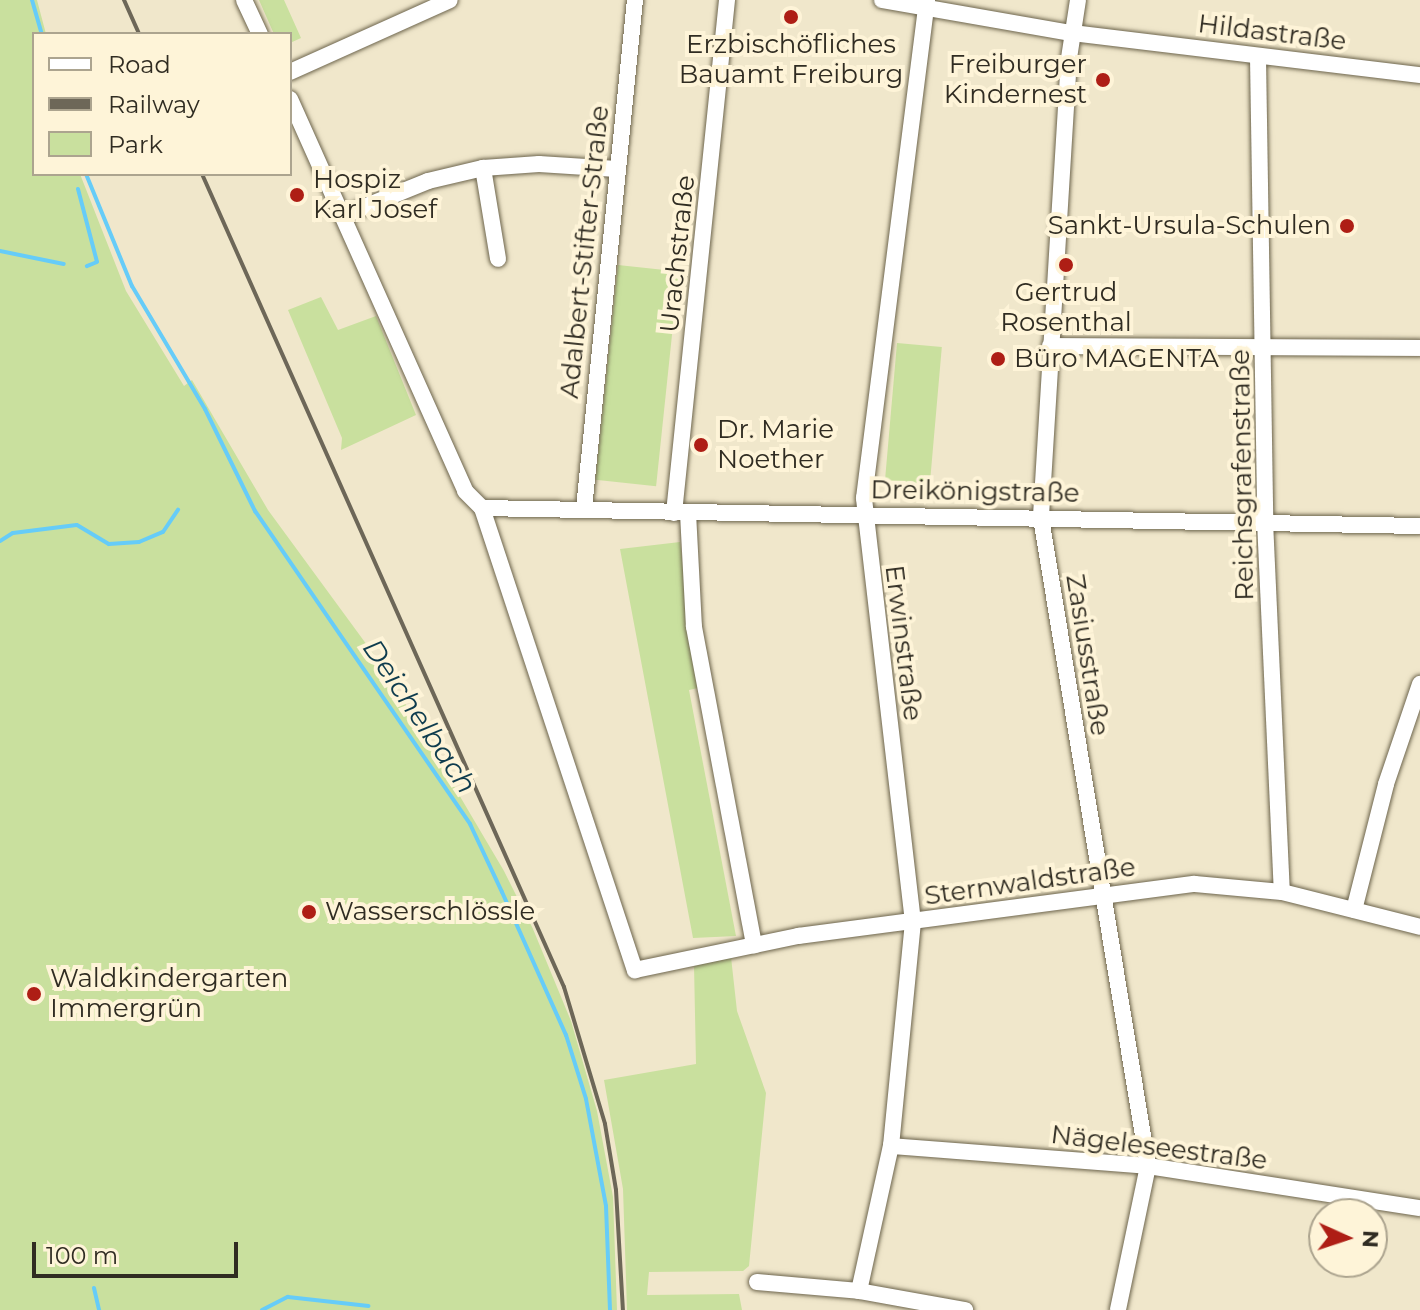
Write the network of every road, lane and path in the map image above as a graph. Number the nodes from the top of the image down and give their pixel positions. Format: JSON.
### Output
{"nodes":[{"id":1,"x":244,"y":0,"type":"edge"},
{"id":2,"x":450,"y":0,"type":"edge"},
{"id":3,"x":635,"y":0,"type":"edge"},
{"id":4,"x":727,"y":0,"type":"edge"},
{"id":5,"x":882,"y":0,"type":"edge"},
{"id":6,"x":1078,"y":0,"type":"edge"},
{"id":7,"x":927,"y":4,"type":"edge"},
{"id":8,"x":259,"y":32,"type":"edge"},
{"id":9,"x":1072,"y":33,"type":"junction"},
{"id":10,"x":1258,"y":57,"type":"junction"},
{"id":11,"x":292,"y":71,"type":"edge"},
{"id":12,"x":1420,"y":75,"type":"edge"},
{"id":13,"x":292,"y":104,"type":"edge"},
{"id":14,"x":483,"y":168,"type":"junction"},
{"id":15,"x":617,"y":169,"type":"junction"},
{"id":16,"x":342,"y":216,"type":"junction"},
{"id":17,"x":498,"y":259,"type":"dead end"},
{"id":18,"x":1050,"y":346,"type":"junction"},
{"id":19,"x":1265,"y":348,"type":"junction"},
{"id":20,"x":1420,"y":348,"type":"edge"},
{"id":21,"x":482,"y":508,"type":"junction"},
{"id":22,"x":584,"y":509,"type":"junction"},
{"id":23,"x":681,"y":513,"type":"junction"},
{"id":24,"x":864,"y":515,"type":"junction"},
{"id":25,"x":1041,"y":518,"type":"junction"},
{"id":26,"x":1265,"y":521,"type":"junction"},
{"id":27,"x":1420,"y":526,"type":"edge"},
{"id":28,"x":1420,"y":684,"type":"edge"},
{"id":29,"x":1282,"y":892,"type":"junction"},
{"id":30,"x":1101,"y":895,"type":"junction"},
{"id":31,"x":1354,"y":910,"type":"junction"},
{"id":32,"x":913,"y":922,"type":"junction"},
{"id":33,"x":1420,"y":927,"type":"edge"},
{"id":34,"x":754,"y":945,"type":"junction"},
{"id":35,"x":891,"y":1146,"type":"junction"},
{"id":36,"x":1148,"y":1166,"type":"junction"},
{"id":37,"x":1420,"y":1208,"type":"edge"},
{"id":38,"x":757,"y":1282,"type":"dead end"},
{"id":39,"x":859,"y":1291,"type":"junction"},
{"id":40,"x":965,"y":1310,"type":"edge"},
{"id":41,"x":1118,"y":1310,"type":"edge"}],
"edges":[{"from":1,"to":8,"type":"street"},
{"from":2,"to":11,"type":"street"},
{"from":3,"to":15,"type":"street","name":"Adalbert-Stifter-Straße"},
{"from":4,"to":23,"type":"street","name":"Urachstraße"},
{"from":5,"to":7,"type":"street","name":"Hildastraße"},
{"from":6,"to":9,"type":"street","name":"Zasiusstraße"},
{"from":7,"to":9,"type":"street","name":"Hildastraße"},
{"from":7,"to":24,"type":"street","name":"Erwinstraße"},
{"from":9,"to":10,"type":"street","name":"Hildastraße"},
{"from":9,"to":18,"type":"street","name":"Zasiusstraße"},
{"from":10,"to":12,"type":"street","name":"Hildastraße"},
{"from":10,"to":19,"type":"street","name":"Reichsgrafenstraße"},
{"from":13,"to":16,"type":"street"},
{"from":14,"to":15,"type":"street"},
{"from":14,"to":16,"type":"street"},
{"from":14,"to":17,"type":"street"},
{"from":15,"to":22,"type":"street","name":"Adalbert-Stifter-Straße"},
{"from":16,"to":21,"type":"street"},
{"from":18,"to":19,"type":"street"},
{"from":18,"to":25,"type":"street","name":"Zasiusstraße"},
{"from":19,"to":20,"type":"street"},
{"from":19,"to":26,"type":"street","name":"Reichsgrafenstraße"},
{"from":21,"to":22,"type":"street","name":"Dreikönigstraße"},
{"from":21,"to":34,"type":"street","name":"Sternwaldstraße"},
{"from":22,"to":23,"type":"street","name":"Dreikönigstraße"},
{"from":23,"to":24,"type":"street","name":"Dreikönigstraße"},
{"from":23,"to":34,"type":"street","name":"Urachstraße"},
{"from":24,"to":25,"type":"street","name":"Dreikönigstraße"},
{"from":24,"to":32,"type":"street","name":"Erwinstraße"},
{"from":25,"to":26,"type":"street","name":"Dreikönigstraße"},
{"from":25,"to":30,"type":"street","name":"Zasiusstraße"},
{"from":26,"to":27,"type":"street","name":"Dreikönigstraße"},
{"from":26,"to":29,"type":"street","name":"Reichsgrafenstraße"},
{"from":28,"to":31,"type":"street"},
{"from":29,"to":30,"type":"street","name":"Sternwaldstraße"},
{"from":29,"to":31,"type":"street","name":"Sternwaldstraße"},
{"from":30,"to":32,"type":"street","name":"Sternwaldstraße"},
{"from":30,"to":36,"type":"street","name":"Zasiusstraße"},
{"from":31,"to":33,"type":"street","name":"Sternwaldstraße"},
{"from":32,"to":34,"type":"street","name":"Sternwaldstraße"},
{"from":32,"to":35,"type":"street","name":"Erwinstraße"},
{"from":35,"to":36,"type":"street","name":"Nägeleseestraße"},
{"from":35,"to":39,"type":"street","name":"Erwinstraße"},
{"from":36,"to":37,"type":"street","name":"Nägeleseestraße"},
{"from":36,"to":41,"type":"street","name":"Zasiusstraße"},
{"from":38,"to":39,"type":"street"},
{"from":39,"to":40,"type":"street"}]}
